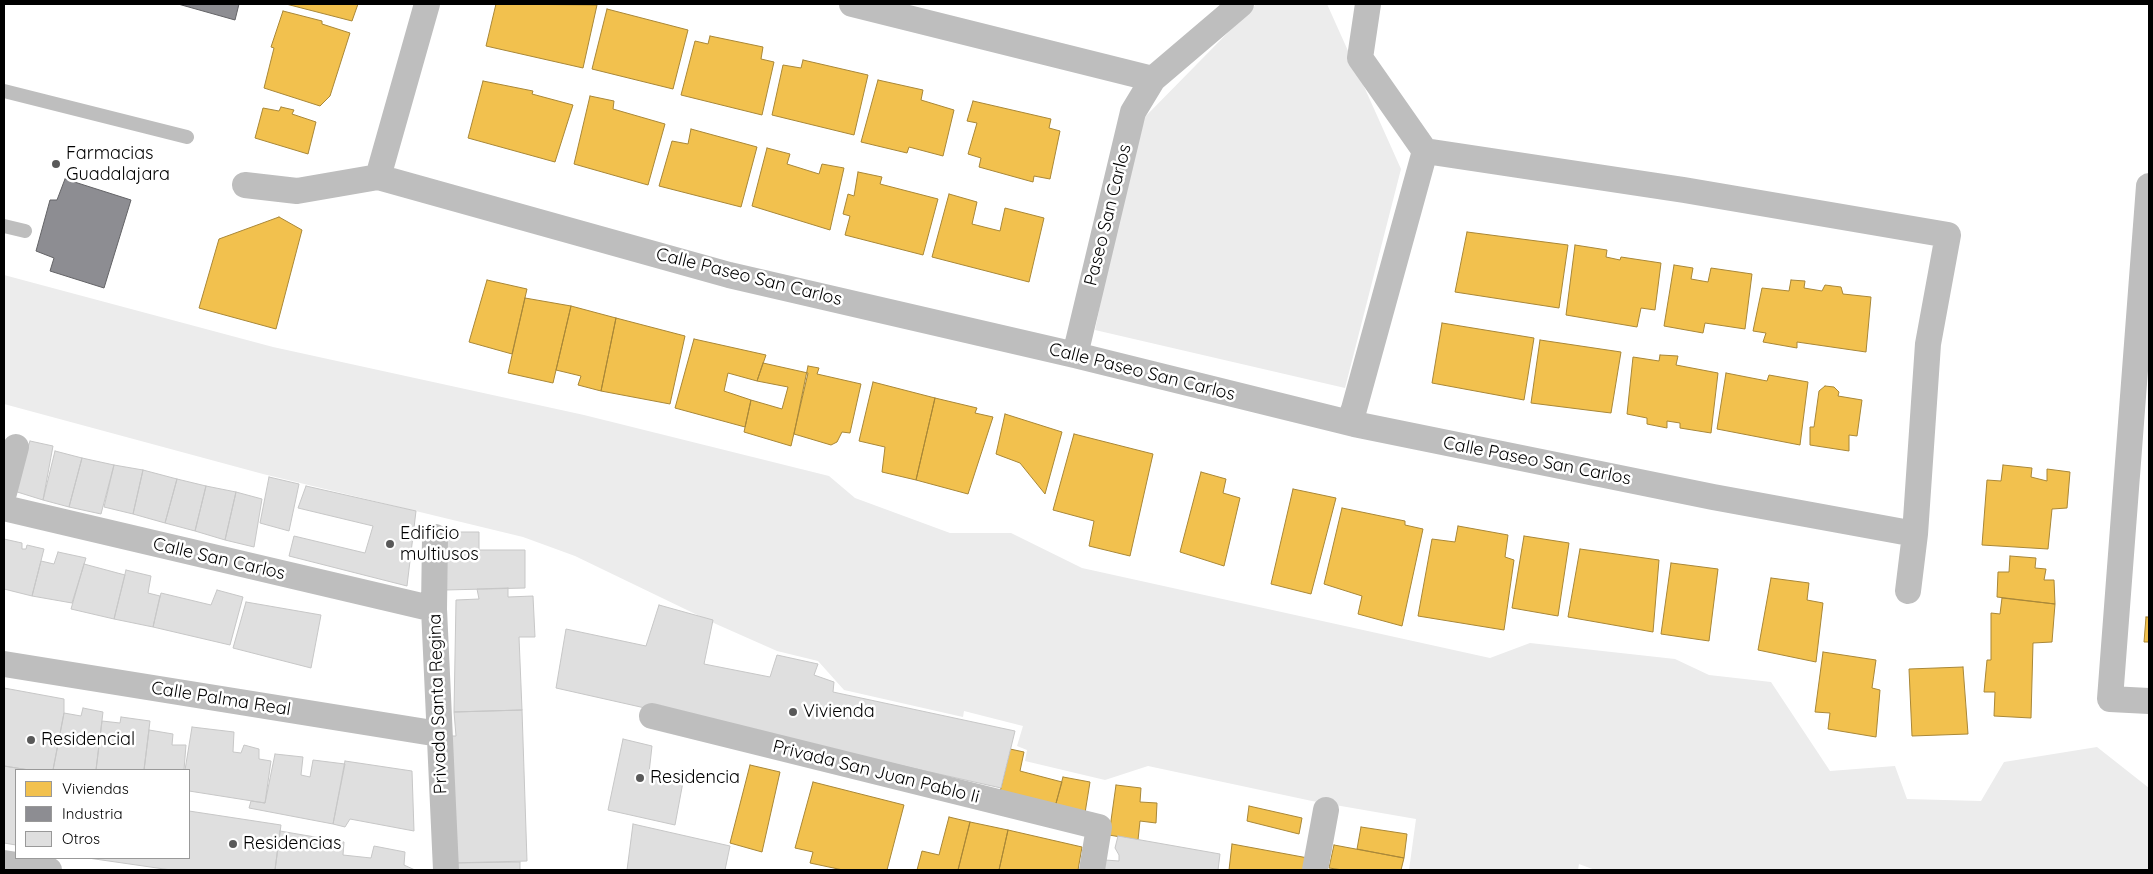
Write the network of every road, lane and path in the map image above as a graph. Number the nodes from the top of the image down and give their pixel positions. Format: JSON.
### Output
{"nodes":[{"id":1,"x":427,"y":4,"type":"edge"},
{"id":2,"x":852,"y":4,"type":"edge"},
{"id":3,"x":1241,"y":4,"type":"edge"},
{"id":4,"x":1368,"y":4,"type":"edge"},
{"id":5,"x":1153,"y":79,"type":"junction"},
{"id":6,"x":4,"y":91,"type":"edge"},
{"id":7,"x":187,"y":137,"type":"dead end"},
{"id":8,"x":1425,"y":151,"type":"junction"},
{"id":9,"x":378,"y":177,"type":"junction"},
{"id":10,"x":245,"y":185,"type":"dead end"},
{"id":11,"x":2149,"y":186,"type":"edge"},
{"id":12,"x":4,"y":226,"type":"edge"},
{"id":13,"x":25,"y":231,"type":"dead end"},
{"id":14,"x":2147,"y":239,"type":"edge"},
{"id":15,"x":1074,"y":356,"type":"junction"},
{"id":16,"x":1349,"y":422,"type":"junction"},
{"id":17,"x":16,"y":448,"type":"dead end"},
{"id":18,"x":2138,"y":467,"type":"edge"},
{"id":19,"x":4,"y":493,"type":"edge"},
{"id":20,"x":4,"y":508,"type":"edge"},
{"id":21,"x":1915,"y":534,"type":"junction"},
{"id":22,"x":435,"y":537,"type":"dead end"},
{"id":23,"x":1908,"y":591,"type":"dead end"},
{"id":24,"x":434,"y":609,"type":"junction"},
{"id":25,"x":4,"y":664,"type":"edge"},
{"id":26,"x":2149,"y":701,"type":"edge"},
{"id":27,"x":652,"y":716,"type":"dead end"},
{"id":28,"x":438,"y":734,"type":"junction"},
{"id":29,"x":1326,"y":810,"type":"dead end"},
{"id":30,"x":4,"y":863,"type":"edge"},
{"id":31,"x":49,"y":870,"type":"edge"},
{"id":32,"x":446,"y":870,"type":"edge"},
{"id":33,"x":1092,"y":870,"type":"edge"},
{"id":34,"x":1315,"y":870,"type":"edge"}],
"edges":[{"from":1,"to":9,"type":"street"},
{"from":2,"to":5,"type":"street"},
{"from":3,"to":5,"type":"street"},
{"from":4,"to":8,"type":"street"},
{"from":5,"to":15,"type":"street","name":"Paseo San Carlos"},
{"from":6,"to":7,"type":"lane"},
{"from":8,"to":16,"type":"street"},
{"from":8,"to":21,"type":"street"},
{"from":9,"to":10,"type":"street","name":"Calle Paseo San Carlos"},
{"from":9,"to":15,"type":"street","name":"Calle Paseo San Carlos"},
{"from":11,"to":14,"type":"street"},
{"from":12,"to":13,"type":"lane"},
{"from":14,"to":18,"type":"street"},
{"from":15,"to":16,"type":"street","name":"Calle Paseo San Carlos"},
{"from":16,"to":21,"type":"street","name":"Calle Paseo San Carlos"},
{"from":17,"to":19,"type":"street"},
{"from":18,"to":26,"type":"street"},
{"from":20,"to":24,"type":"street","name":"Calle San Carlos"},
{"from":21,"to":23,"type":"street"},
{"from":22,"to":24,"type":"street","name":"Privada Santa Regina"},
{"from":24,"to":28,"type":"street","name":"Privada Santa Regina"},
{"from":25,"to":28,"type":"street","name":"Calle Palma Real"},
{"from":27,"to":33,"type":"street","name":"Privada San Juan Pablo Ii"},
{"from":28,"to":32,"type":"street","name":"Privada Santa Regina"},
{"from":29,"to":34,"type":"street"},
{"from":30,"to":31,"type":"street"}]}
